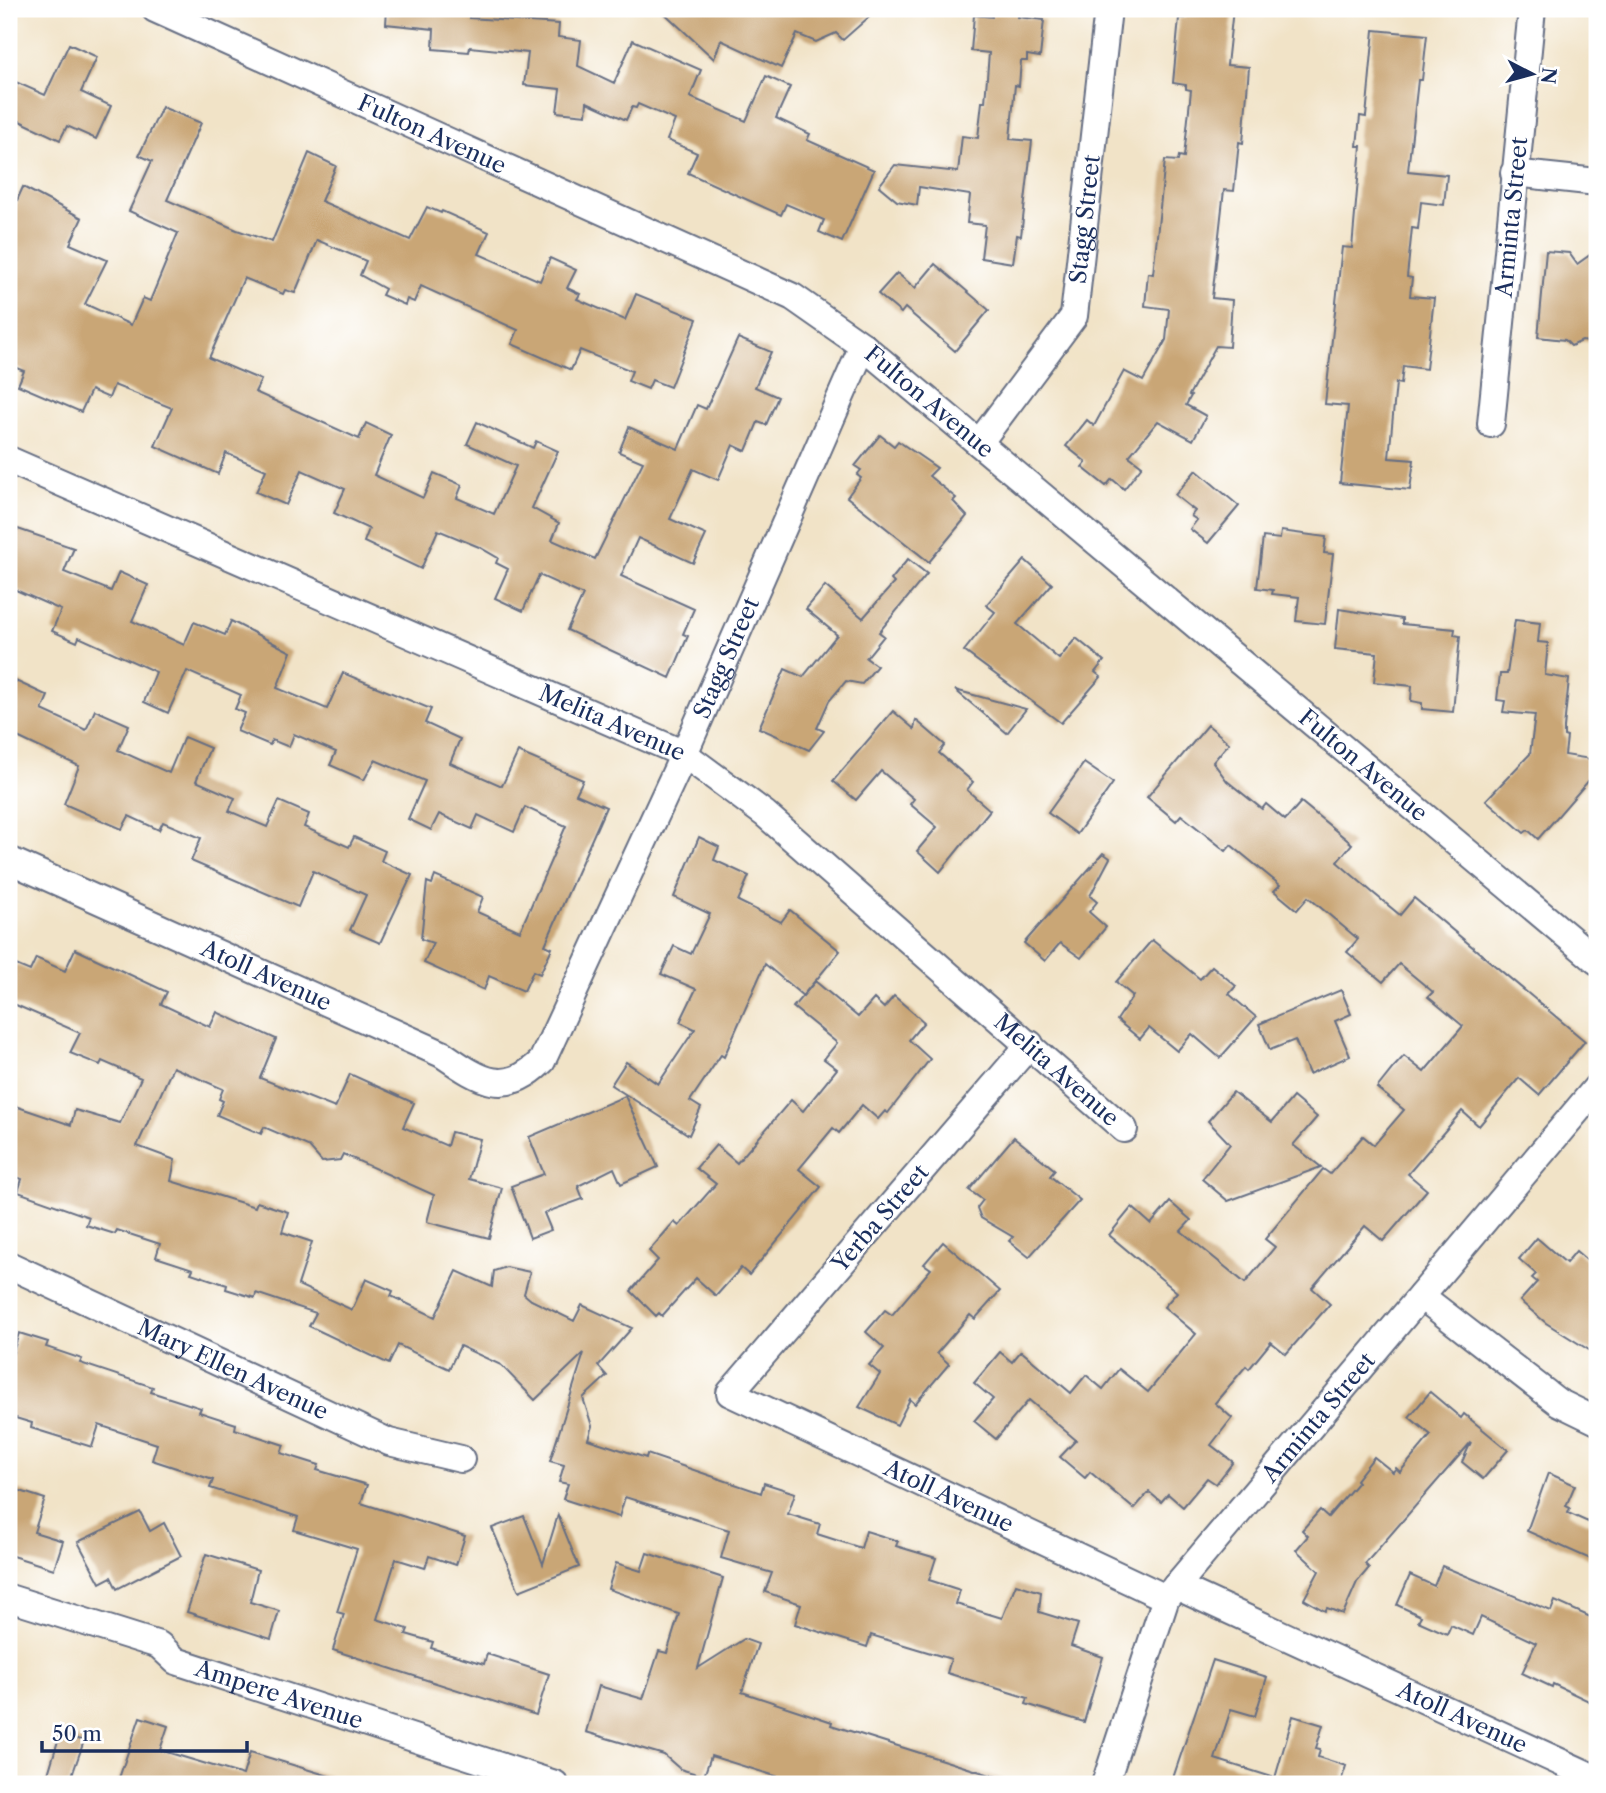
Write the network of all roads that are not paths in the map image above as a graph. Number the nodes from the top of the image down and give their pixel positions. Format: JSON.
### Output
{"nodes":[{"id":1,"x":155,"y":9,"type":"edge"},
{"id":2,"x":1108,"y":9,"type":"edge"},
{"id":3,"x":1532,"y":9,"type":"edge"},
{"id":4,"x":1514,"y":173,"type":"junction"},
{"id":5,"x":1597,"y":182,"type":"edge"},
{"id":6,"x":863,"y":346,"type":"junction"},
{"id":7,"x":1491,"y":424,"type":"dead end"},
{"id":8,"x":979,"y":443,"type":"junction"},
{"id":9,"x":9,"y":460,"type":"edge"},
{"id":10,"x":684,"y":754,"type":"junction"},
{"id":11,"x":9,"y":860,"type":"edge"},
{"id":12,"x":1597,"y":961,"type":"edge"},
{"id":13,"x":1030,"y":1044,"type":"junction"},
{"id":14,"x":524,"y":1079,"type":"joint"},
{"id":15,"x":1597,"y":1087,"type":"edge"},
{"id":16,"x":1124,"y":1129,"type":"dead end"},
{"id":17,"x":9,"y":1265,"type":"edge"},
{"id":18,"x":1421,"y":1296,"type":"junction"},
{"id":19,"x":730,"y":1393,"type":"joint"},
{"id":20,"x":1597,"y":1421,"type":"edge"},
{"id":21,"x":461,"y":1460,"type":"dead end"},
{"id":22,"x":1171,"y":1592,"type":"junction"},
{"id":23,"x":9,"y":1598,"type":"edge"},
{"id":24,"x":1597,"y":1779,"type":"edge"},
{"id":25,"x":555,"y":1784,"type":"edge"},
{"id":26,"x":1105,"y":1784,"type":"edge"}],
"edges":[{"from":1,"to":6,"type":"street","name":"Fulton Avenue"},
{"from":2,"to":8,"type":"street","name":"Stagg Street"},
{"from":3,"to":4,"type":"street","name":"Arminta Street"},
{"from":4,"to":5,"type":"street"},
{"from":4,"to":7,"type":"street","name":"Arminta Street"},
{"from":6,"to":8,"type":"street","name":"Fulton Avenue"},
{"from":6,"to":10,"type":"street","name":"Stagg Street"},
{"from":8,"to":12,"type":"street","name":"Fulton Avenue"},
{"from":9,"to":10,"type":"street","name":"Melita Avenue"},
{"from":10,"to":13,"type":"street","name":"Melita Avenue"},
{"from":10,"to":14,"type":"street","name":"Stagg Street"},
{"from":11,"to":14,"type":"street","name":"Atoll Avenue"},
{"from":13,"to":16,"type":"street","name":"Melita Avenue"},
{"from":13,"to":19,"type":"street","name":"Yerba Street"},
{"from":15,"to":18,"type":"street","name":"Arminta Street"},
{"from":17,"to":21,"type":"street","name":"Mary Ellen Avenue"},
{"from":18,"to":20,"type":"street"},
{"from":18,"to":22,"type":"street","name":"Arminta Street"},
{"from":19,"to":22,"type":"street","name":"Atoll Avenue"},
{"from":22,"to":24,"type":"street","name":"Atoll Avenue"},
{"from":22,"to":26,"type":"street","name":"Arminta Street"},
{"from":23,"to":25,"type":"street","name":"Ampere Avenue"}]}
